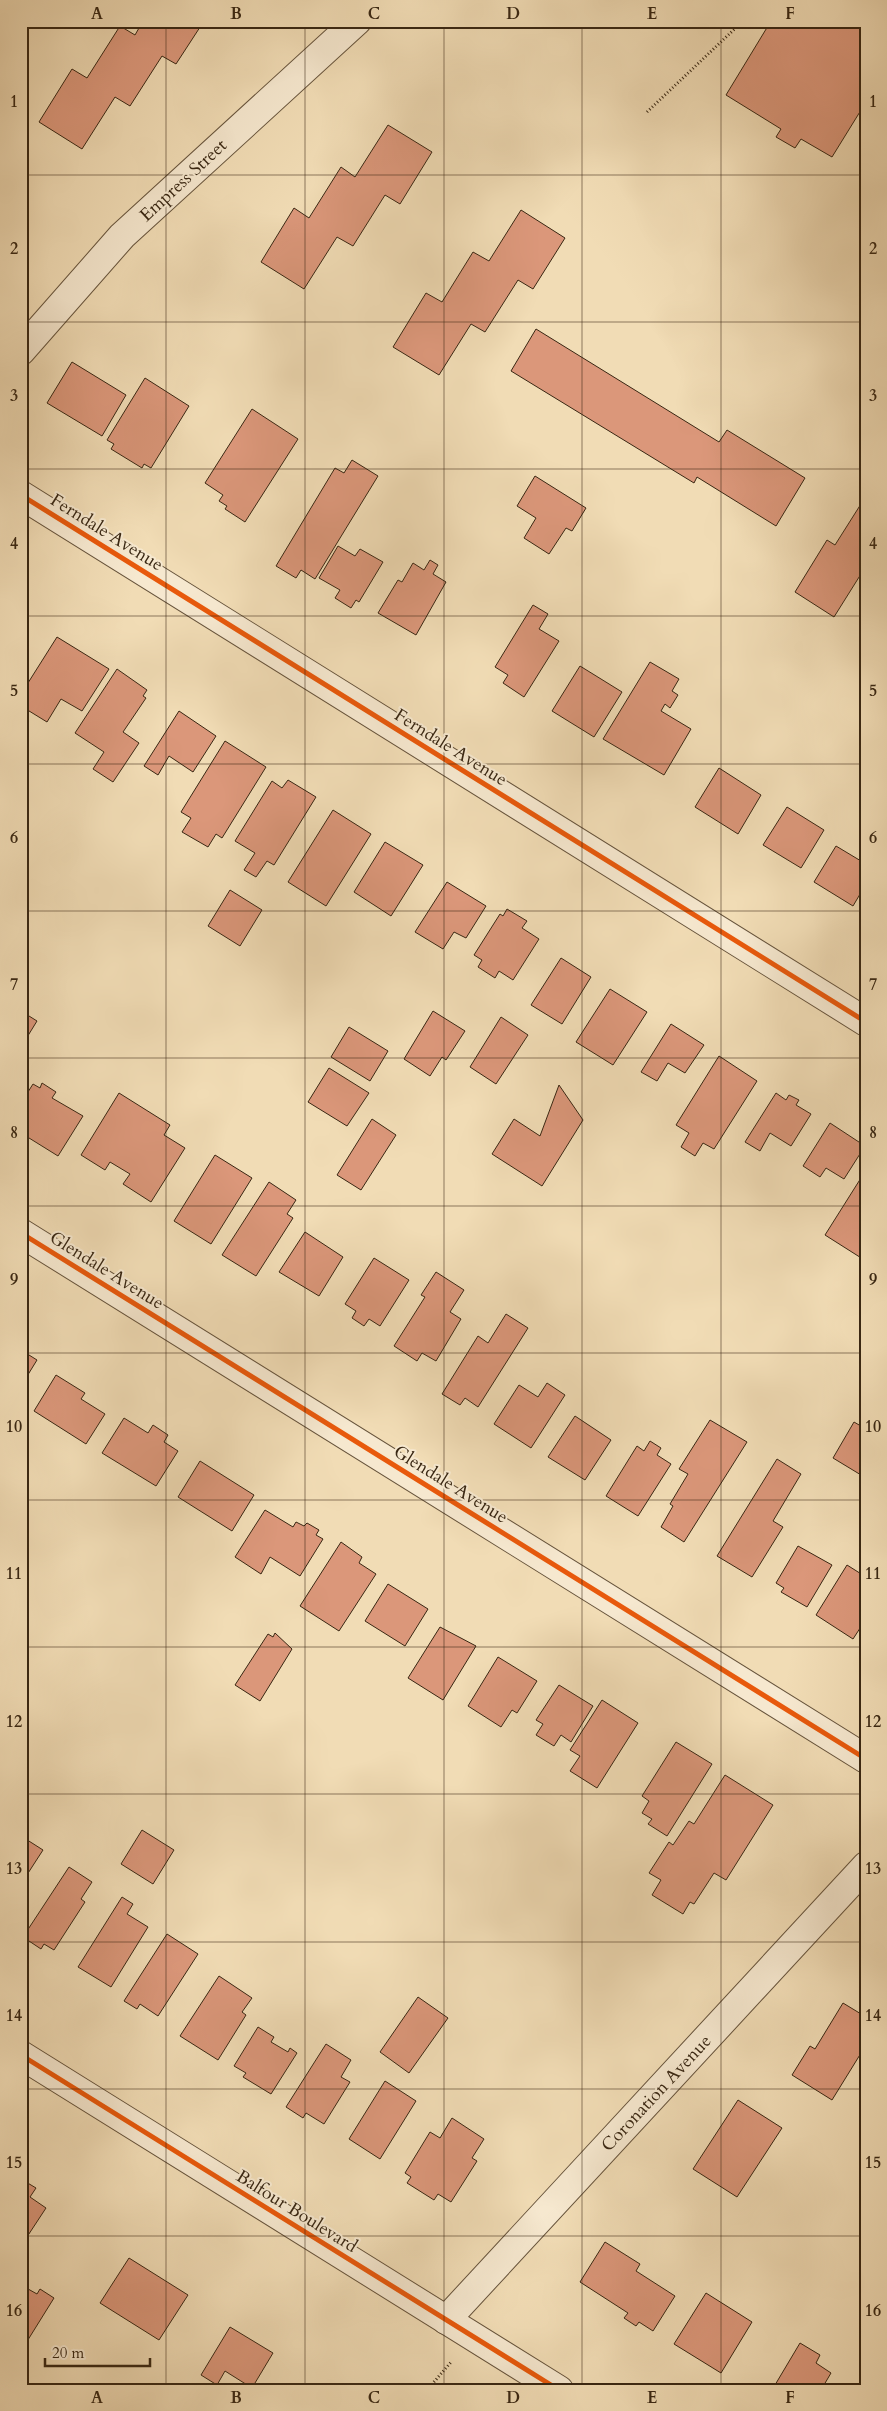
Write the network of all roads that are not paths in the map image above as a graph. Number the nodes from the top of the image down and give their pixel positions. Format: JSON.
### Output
{"nodes":[{"id":1,"x":357,"y":21,"type":"edge"},
{"id":2,"x":21,"y":351,"type":"edge"},
{"id":3,"x":21,"y":495,"type":"edge"},
{"id":4,"x":866,"y":1022,"type":"edge"},
{"id":5,"x":21,"y":1233,"type":"edge"},
{"id":6,"x":866,"y":1759,"type":"edge"},
{"id":7,"x":866,"y":1866,"type":"edge"},
{"id":8,"x":21,"y":2055,"type":"edge"},
{"id":9,"x":446,"y":2320,"type":"junction"},
{"id":10,"x":559,"y":2390,"type":"edge"}],
"edges":[{"from":1,"to":2,"type":"street","name":"Empress Street"},
{"from":3,"to":4,"type":"street","name":"Ferndale Avenue"},
{"from":5,"to":6,"type":"street","name":"Glendale Avenue"},
{"from":7,"to":9,"type":"street","name":"Coronation Avenue"},
{"from":8,"to":9,"type":"street","name":"Balfour Boulevard"},
{"from":9,"to":10,"type":"street","name":"Balfour Boulevard"}]}
